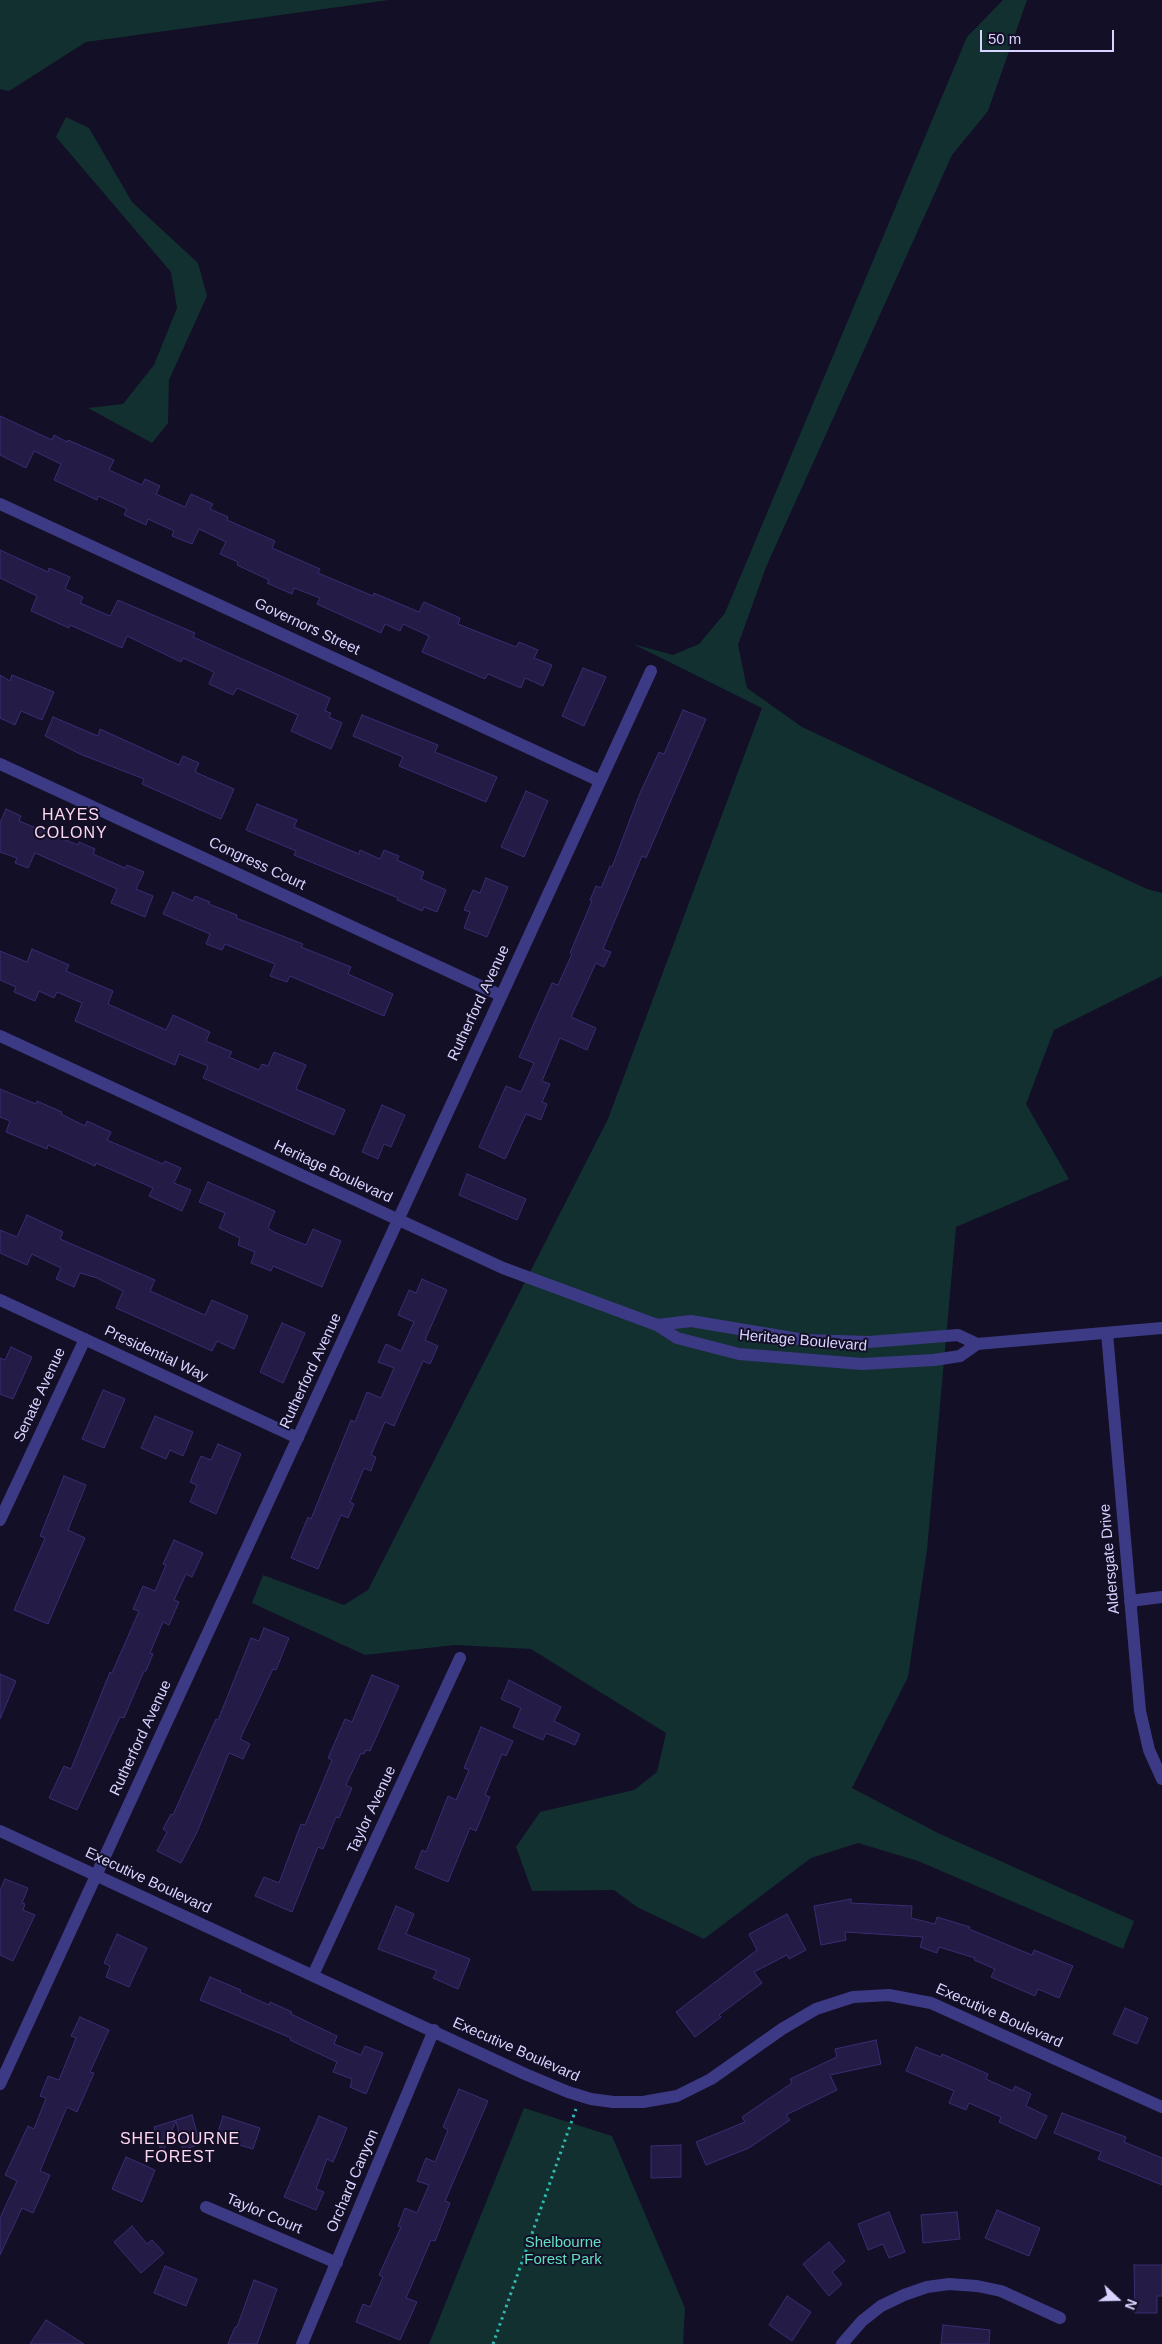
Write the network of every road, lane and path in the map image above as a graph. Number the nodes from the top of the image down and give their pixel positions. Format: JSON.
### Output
{"nodes":[{"id":1,"x":0,"y":504,"type":"edge"},
{"id":2,"x":651,"y":671,"type":"dead end"},
{"id":3,"x":0,"y":764,"type":"edge"},
{"id":4,"x":600,"y":781,"type":"junction"},
{"id":5,"x":500,"y":995,"type":"junction"},
{"id":6,"x":0,"y":1036,"type":"edge"},
{"id":7,"x":398,"y":1220,"type":"junction"},
{"id":8,"x":0,"y":1300,"type":"edge"},
{"id":9,"x":657,"y":1325,"type":"junction"},
{"id":10,"x":1162,"y":1328,"type":"edge"},
{"id":11,"x":1107,"y":1333,"type":"junction"},
{"id":12,"x":85,"y":1339,"type":"junction"},
{"id":13,"x":977,"y":1344,"type":"junction"},
{"id":14,"x":298,"y":1438,"type":"junction"},
{"id":15,"x":0,"y":1520,"type":"edge"},
{"id":16,"x":1162,"y":1597,"type":"edge"},
{"id":17,"x":1130,"y":1601,"type":"junction"},
{"id":18,"x":460,"y":1658,"type":"dead end"},
{"id":19,"x":1162,"y":1779,"type":"edge"},
{"id":20,"x":0,"y":1831,"type":"edge"},
{"id":21,"x":96,"y":1875,"type":"junction"},
{"id":22,"x":313,"y":1975,"type":"junction"},
{"id":23,"x":434,"y":2030,"type":"junction"},
{"id":24,"x":0,"y":2084,"type":"edge"},
{"id":25,"x":581,"y":2096,"type":"junction"},
{"id":26,"x":1162,"y":2108,"type":"edge"},
{"id":27,"x":206,"y":2207,"type":"dead end"},
{"id":28,"x":337,"y":2263,"type":"junction"},
{"id":29,"x":1060,"y":2318,"type":"dead end"},
{"id":30,"x":302,"y":2344,"type":"edge"},
{"id":31,"x":493,"y":2344,"type":"edge"},
{"id":32,"x":842,"y":2344,"type":"edge"}],
"edges":[{"from":1,"to":4,"type":"street","name":"Governors Street"},
{"from":2,"to":4,"type":"street","name":"Rutherford Avenue"},
{"from":3,"to":5,"type":"street","name":"Congress Court"},
{"from":4,"to":5,"type":"street","name":"Rutherford Avenue"},
{"from":5,"to":7,"type":"street","name":"Rutherford Avenue"},
{"from":6,"to":7,"type":"street","name":"Heritage Boulevard"},
{"from":7,"to":9,"type":"street","name":"Heritage Boulevard"},
{"from":7,"to":14,"type":"street","name":"Rutherford Avenue"},
{"from":8,"to":12,"type":"street","name":"Presidential Way"},
{"from":9,"to":13,"type":"street","name":"Heritage Boulevard"},
{"from":9,"to":13,"type":"street","name":"Heritage Boulevard"},
{"from":10,"to":11,"type":"street","name":"Heritage Boulevard"},
{"from":11,"to":13,"type":"street","name":"Heritage Boulevard"},
{"from":11,"to":17,"type":"street","name":"Aldersgate Drive"},
{"from":12,"to":14,"type":"street","name":"Presidential Way"},
{"from":12,"to":15,"type":"street","name":"Senate Avenue"},
{"from":14,"to":21,"type":"street","name":"Rutherford Avenue"},
{"from":16,"to":17,"type":"street"},
{"from":17,"to":19,"type":"street","name":"Aldersgate Drive"},
{"from":18,"to":22,"type":"street","name":"Taylor Avenue"},
{"from":20,"to":21,"type":"street","name":"Executive Boulevard"},
{"from":21,"to":22,"type":"street","name":"Executive Boulevard"},
{"from":21,"to":24,"type":"street","name":"Rutherford Avenue"},
{"from":22,"to":23,"type":"street","name":"Executive Boulevard"},
{"from":23,"to":25,"type":"street","name":"Executive Boulevard"},
{"from":23,"to":28,"type":"street","name":"Orchard Canyon"},
{"from":25,"to":26,"type":"street","name":"Executive Boulevard"},
{"from":25,"to":31,"type":"path"},
{"from":27,"to":28,"type":"street","name":"Taylor Court"},
{"from":28,"to":30,"type":"street","name":"Orchard Canyon"},
{"from":29,"to":32,"type":"street"}]}
